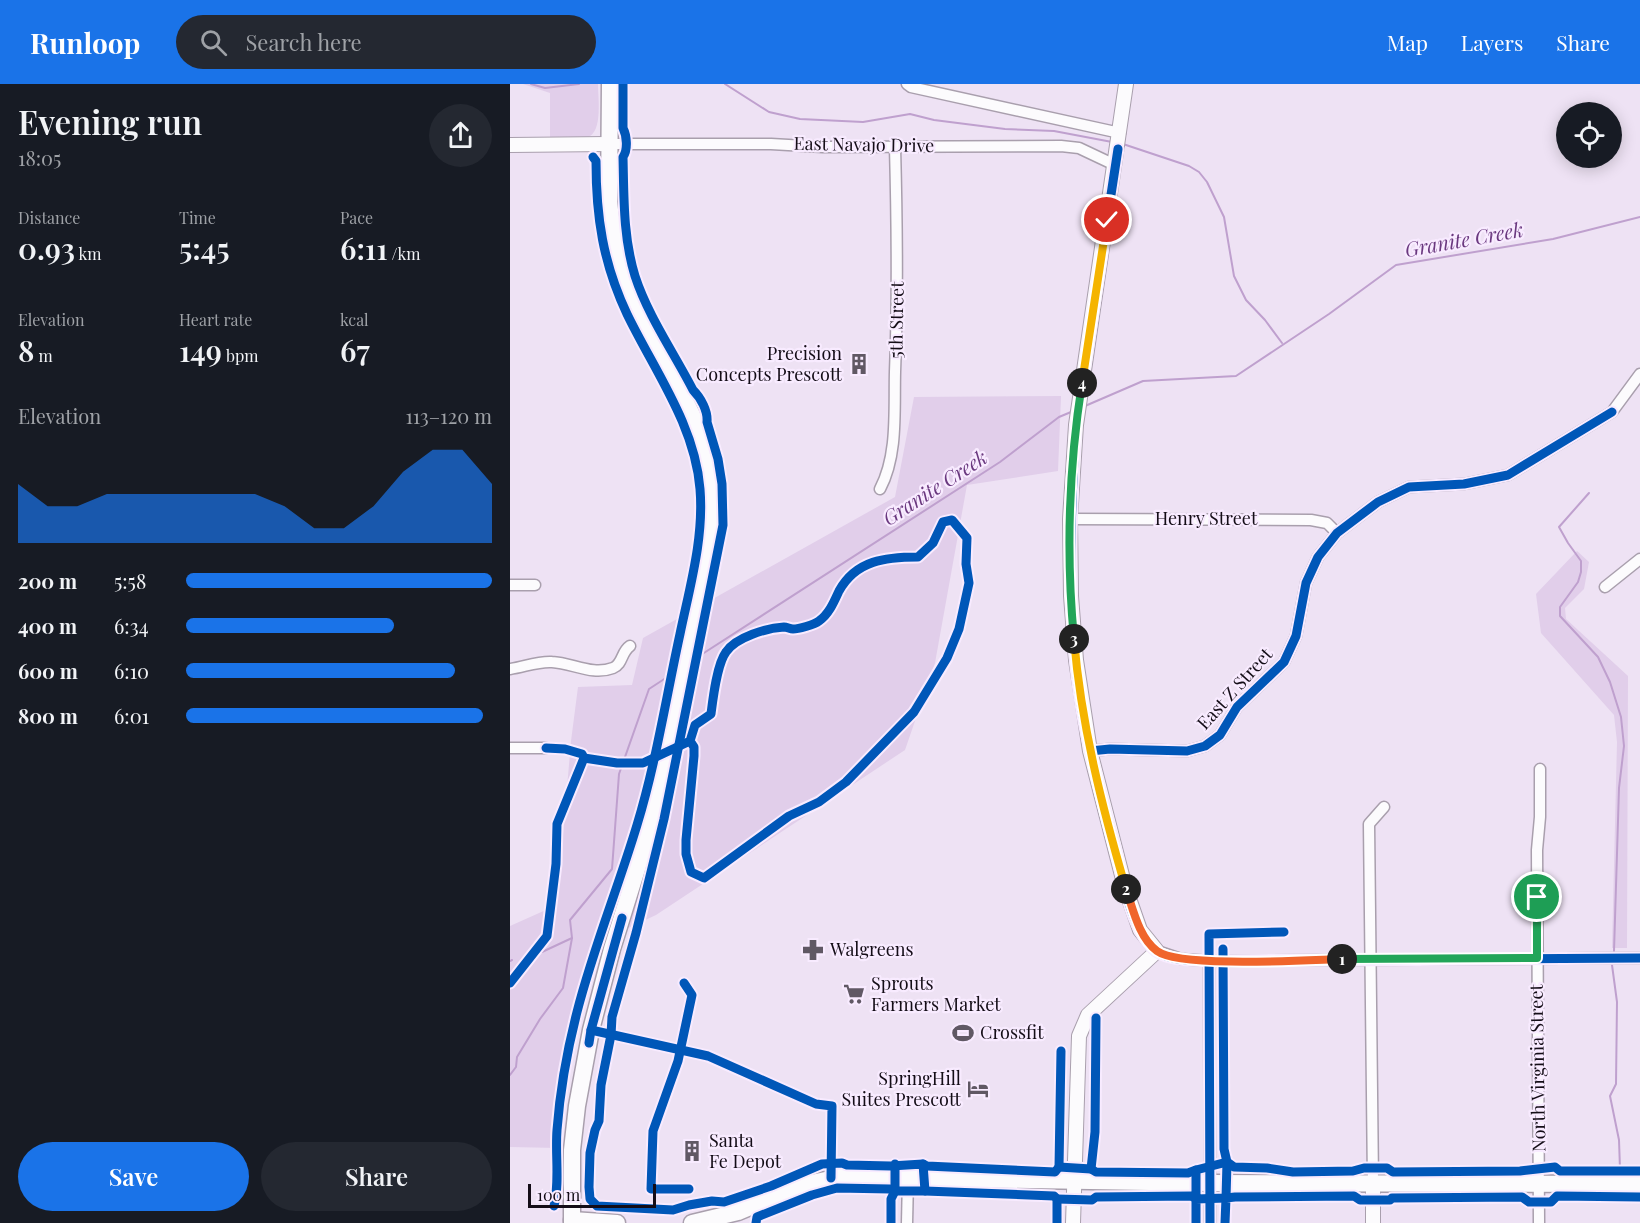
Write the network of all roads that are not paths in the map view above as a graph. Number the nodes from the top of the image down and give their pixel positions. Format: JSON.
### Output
{"nodes":[{"id":1,"x":610,"y":84,"type":"edge"},
{"id":2,"x":907,"y":84,"type":"edge"},
{"id":3,"x":1126,"y":84,"type":"edge"},
{"id":4,"x":1119,"y":140,"type":"junction"},
{"id":5,"x":609,"y":144,"type":"junction"},
{"id":6,"x":510,"y":145,"type":"edge"},
{"id":7,"x":895,"y":147,"type":"junction"},
{"id":8,"x":1115,"y":165,"type":"junction"},
{"id":9,"x":1640,"y":374,"type":"edge"},
{"id":10,"x":880,"y":489,"type":"dead end"},
{"id":11,"x":1070,"y":519,"type":"junction"},
{"id":12,"x":1337,"y":533,"type":"junction"},
{"id":13,"x":1640,"y":559,"type":"edge"},
{"id":14,"x":510,"y":585,"type":"edge"},
{"id":15,"x":535,"y":585,"type":"dead end"},
{"id":16,"x":1605,"y":587,"type":"dead end"},
{"id":17,"x":630,"y":646,"type":"dead end"},
{"id":18,"x":510,"y":669,"type":"edge"},
{"id":19,"x":510,"y":748,"type":"edge"},
{"id":20,"x":546,"y":748,"type":"dead end"},
{"id":21,"x":1090,"y":751,"type":"junction"},
{"id":22,"x":1540,"y":769,"type":"dead end"},
{"id":23,"x":1384,"y":807,"type":"dead end"},
{"id":24,"x":1157,"y":951,"type":"junction"},
{"id":25,"x":1537,"y":958,"type":"junction"},
{"id":26,"x":1640,"y":958,"type":"edge"},
{"id":27,"x":1371,"y":959,"type":"junction"},
{"id":28,"x":1209,"y":961,"type":"junction"},
{"id":29,"x":908,"y":1178,"type":"junction"},
{"id":30,"x":1074,"y":1181,"type":"junction"},
{"id":31,"x":1209,"y":1183,"type":"junction"},
{"id":32,"x":1372,"y":1183,"type":"junction"},
{"id":33,"x":1540,"y":1184,"type":"junction"},
{"id":34,"x":1640,"y":1184,"type":"edge"},
{"id":35,"x":737,"y":1217,"type":"edge"},
{"id":36,"x":572,"y":1222,"type":"edge"},
{"id":37,"x":616,"y":1223,"type":"edge"},
{"id":38,"x":692,"y":1223,"type":"edge"},
{"id":39,"x":908,"y":1223,"type":"edge"},
{"id":40,"x":1073,"y":1223,"type":"edge"},
{"id":41,"x":1210,"y":1223,"type":"edge"},
{"id":42,"x":1373,"y":1223,"type":"edge"},
{"id":43,"x":1539,"y":1223,"type":"edge"}],
"edges":[{"from":1,"to":5,"type":"main road"},
{"from":2,"to":4,"type":"street"},
{"from":3,"to":4,"type":"street"},
{"from":4,"to":8,"type":"street"},
{"from":5,"to":6,"type":"street"},
{"from":5,"to":7,"type":"street","name":"East Navajo Drive"},
{"from":5,"to":36,"type":"main road"},
{"from":7,"to":8,"type":"street","name":"East Navajo Drive"},
{"from":7,"to":10,"type":"street","name":"5th Street"},
{"from":8,"to":11,"type":"street"},
{"from":9,"to":12,"type":"street","name":"East Z Street"},
{"from":11,"to":12,"type":"street","name":"Henry Street"},
{"from":11,"to":21,"type":"street"},
{"from":12,"to":21,"type":"street","name":"East Z Street"},
{"from":13,"to":16,"type":"street"},
{"from":14,"to":15,"type":"street"},
{"from":17,"to":18,"type":"street"},
{"from":19,"to":20,"type":"street"},
{"from":21,"to":24,"type":"street"},
{"from":22,"to":25,"type":"street","name":"North Virginia Street"},
{"from":23,"to":27,"type":"street"},
{"from":24,"to":28,"type":"street"},
{"from":24,"to":30,"type":"street"},
{"from":25,"to":26,"type":"street"},
{"from":25,"to":27,"type":"street"},
{"from":25,"to":33,"type":"street","name":"North Virginia Street"},
{"from":27,"to":28,"type":"street"},
{"from":27,"to":32,"type":"street"},
{"from":28,"to":31,"type":"street"},
{"from":29,"to":30,"type":"main road"},
{"from":29,"to":35,"type":"main road"},
{"from":29,"to":39,"type":"street"},
{"from":30,"to":31,"type":"main road"},
{"from":30,"to":40,"type":"street"},
{"from":31,"to":32,"type":"main road"},
{"from":31,"to":41,"type":"street"},
{"from":32,"to":33,"type":"main road"},
{"from":32,"to":42,"type":"street"},
{"from":33,"to":34,"type":"main road"},
{"from":33,"to":43,"type":"street","name":"North Virginia Street"},
{"from":35,"to":38,"type":"main road"},
{"from":36,"to":37,"type":"main road"}]}
